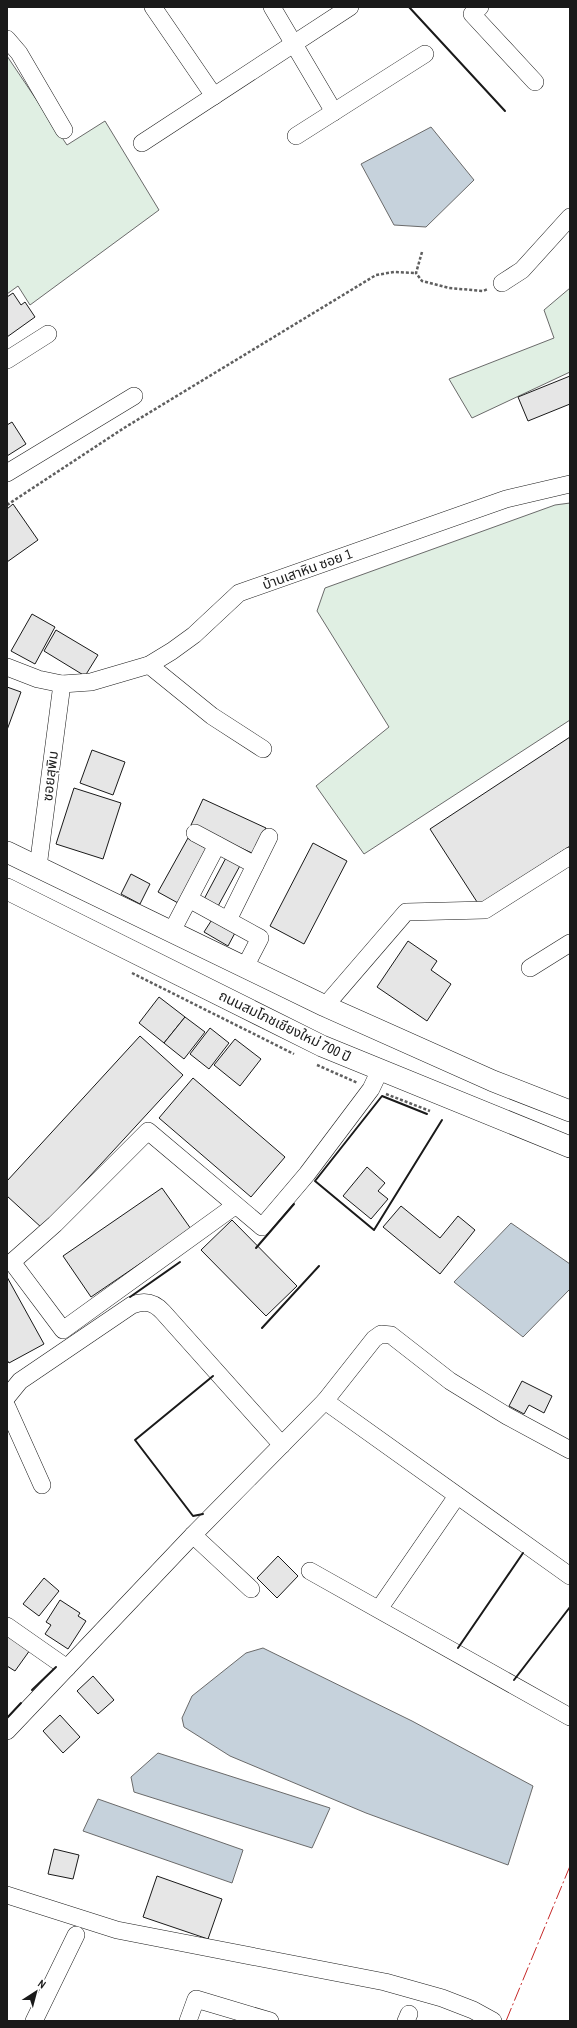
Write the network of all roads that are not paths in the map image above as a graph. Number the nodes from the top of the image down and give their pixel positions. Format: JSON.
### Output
{"nodes":[{"id":1,"x":153,"y":7,"type":"edge"},
{"id":2,"x":272,"y":7,"type":"edge"},
{"id":3,"x":350,"y":7,"type":"edge"},
{"id":4,"x":480,"y":7,"type":"edge"},
{"id":5,"x":7,"y":39,"type":"edge"},
{"id":6,"x":294,"y":44,"type":"junction"},
{"id":7,"x":425,"y":54,"type":"dead end"},
{"id":8,"x":535,"y":82,"type":"dead end"},
{"id":9,"x":214,"y":96,"type":"junction"},
{"id":10,"x":334,"y":112,"type":"junction"},
{"id":11,"x":64,"y":130,"type":"dead end"},
{"id":12,"x":296,"y":136,"type":"dead end"},
{"id":13,"x":142,"y":142,"type":"dead end"},
{"id":14,"x":570,"y":217,"type":"edge"},
{"id":15,"x":502,"y":283,"type":"road end"},
{"id":16,"x":48,"y":334,"type":"dead end"},
{"id":17,"x":7,"y":360,"type":"edge"},
{"id":18,"x":134,"y":396,"type":"dead end"},
{"id":19,"x":7,"y":473,"type":"edge"},
{"id":20,"x":570,"y":484,"type":"edge"},
{"id":21,"x":148,"y":665,"type":"junction"},
{"id":22,"x":7,"y":667,"type":"edge"},
{"id":23,"x":62,"y":684,"type":"junction"},
{"id":24,"x":263,"y":749,"type":"dead end"},
{"id":25,"x":195,"y":833,"type":"dead end"},
{"id":26,"x":269,"y":837,"type":"dead end"},
{"id":27,"x":217,"y":845,"type":"junction"},
{"id":28,"x":7,"y":852,"type":"edge"},
{"id":29,"x":570,"y":856,"type":"edge"},
{"id":30,"x":255,"y":865,"type":"junction"},
{"id":31,"x":38,"y":867,"type":"junction"},
{"id":32,"x":7,"y":889,"type":"edge"},
{"id":33,"x":189,"y":899,"type":"junction"},
{"id":34,"x":228,"y":920,"type":"junction"},
{"id":35,"x":172,"y":931,"type":"junction"},
{"id":36,"x":570,"y":943,"type":"edge"},
{"id":37,"x":245,"y":967,"type":"junction"},
{"id":38,"x":530,"y":968,"type":"dead end"},
{"id":39,"x":325,"y":1006,"type":"junction"},
{"id":40,"x":380,"y":1070,"type":"junction"},
{"id":41,"x":570,"y":1111,"type":"edge"},
{"id":42,"x":570,"y":1147,"type":"edge"},
{"id":43,"x":236,"y":1205,"type":"junction"},
{"id":44,"x":7,"y":1397,"type":"edge"},
{"id":45,"x":326,"y":1401,"type":"junction"},
{"id":46,"x":7,"y":1407,"type":"edge"},
{"id":47,"x":282,"y":1444,"type":"junction"},
{"id":48,"x":570,"y":1450,"type":"edge"},
{"id":49,"x":42,"y":1485,"type":"dead end"},
{"id":50,"x":457,"y":1496,"type":"junction"},
{"id":51,"x":192,"y":1535,"type":"junction"},
{"id":52,"x":310,"y":1571,"type":"dead end"},
{"id":53,"x":570,"y":1576,"type":"edge"},
{"id":54,"x":252,"y":1589,"type":"dead end"},
{"id":55,"x":379,"y":1609,"type":"junction"},
{"id":56,"x":7,"y":1626,"type":"edge"},
{"id":57,"x":67,"y":1668,"type":"junction"},
{"id":58,"x":570,"y":1717,"type":"edge"},
{"id":59,"x":7,"y":1731,"type":"edge"},
{"id":60,"x":7,"y":1895,"type":"edge"},
{"id":61,"x":76,"y":1935,"type":"dead end"},
{"id":62,"x":34,"y":2021,"type":"edge"},
{"id":63,"x":188,"y":2021,"type":"edge"},
{"id":64,"x":270,"y":2021,"type":"edge"},
{"id":65,"x":493,"y":2021,"type":"edge"}],
"edges":[{"from":1,"to":9,"type":"street"},
{"from":2,"to":6,"type":"street"},
{"from":3,"to":6,"type":"street"},
{"from":4,"to":8,"type":"street"},
{"from":5,"to":11,"type":"street"},
{"from":6,"to":9,"type":"street"},
{"from":6,"to":10,"type":"street"},
{"from":7,"to":10,"type":"street"},
{"from":9,"to":13,"type":"street"},
{"from":10,"to":12,"type":"street"},
{"from":14,"to":15,"type":"street"},
{"from":16,"to":17,"type":"street"},
{"from":18,"to":19,"type":"street"},
{"from":20,"to":21,"type":"street","name":"บ้านเสาหิน ซอย 1"},
{"from":21,"to":23,"type":"street","name":"บ้านเสาหิน ซอย 1"},
{"from":21,"to":24,"type":"street"},
{"from":22,"to":23,"type":"street","name":"บ้านเสาหิน ซอย 1"},
{"from":23,"to":31,"type":"street","name":"ซอยสุพิม"},
{"from":25,"to":27,"type":"street"},
{"from":26,"to":30,"type":"street"},
{"from":27,"to":30,"type":"street"},
{"from":27,"to":33,"type":"street"},
{"from":28,"to":31,"type":"main road"},
{"from":29,"to":39,"type":"street"},
{"from":30,"to":34,"type":"street"},
{"from":31,"to":35,"type":"main road"},
{"from":32,"to":40,"type":"main road","name":"ถนนสมโภชเชียงใหม่ 700 ปี"},
{"from":33,"to":34,"type":"street"},
{"from":33,"to":35,"type":"street"},
{"from":34,"to":37,"type":"street"},
{"from":35,"to":37,"type":"main road"},
{"from":36,"to":38,"type":"street"},
{"from":37,"to":39,"type":"main road"},
{"from":39,"to":41,"type":"main road"},
{"from":40,"to":42,"type":"main road","name":"ถนนสมโภชเชียงใหม่ 700 ปี"},
{"from":40,"to":43,"type":"street"},
{"from":43,"to":43,"type":"street"},
{"from":44,"to":47,"type":"street"},
{"from":45,"to":47,"type":"street"},
{"from":45,"to":48,"type":"street"},
{"from":45,"to":50,"type":"street"},
{"from":46,"to":49,"type":"street"},
{"from":47,"to":51,"type":"street"},
{"from":50,"to":53,"type":"street"},
{"from":50,"to":55,"type":"street"},
{"from":51,"to":54,"type":"street"},
{"from":51,"to":57,"type":"street"},
{"from":52,"to":55,"type":"street"},
{"from":55,"to":58,"type":"street"},
{"from":56,"to":57,"type":"street"},
{"from":57,"to":59,"type":"street"},
{"from":60,"to":65,"type":"street"},
{"from":61,"to":62,"type":"street"},
{"from":63,"to":64,"type":"street"}]}
